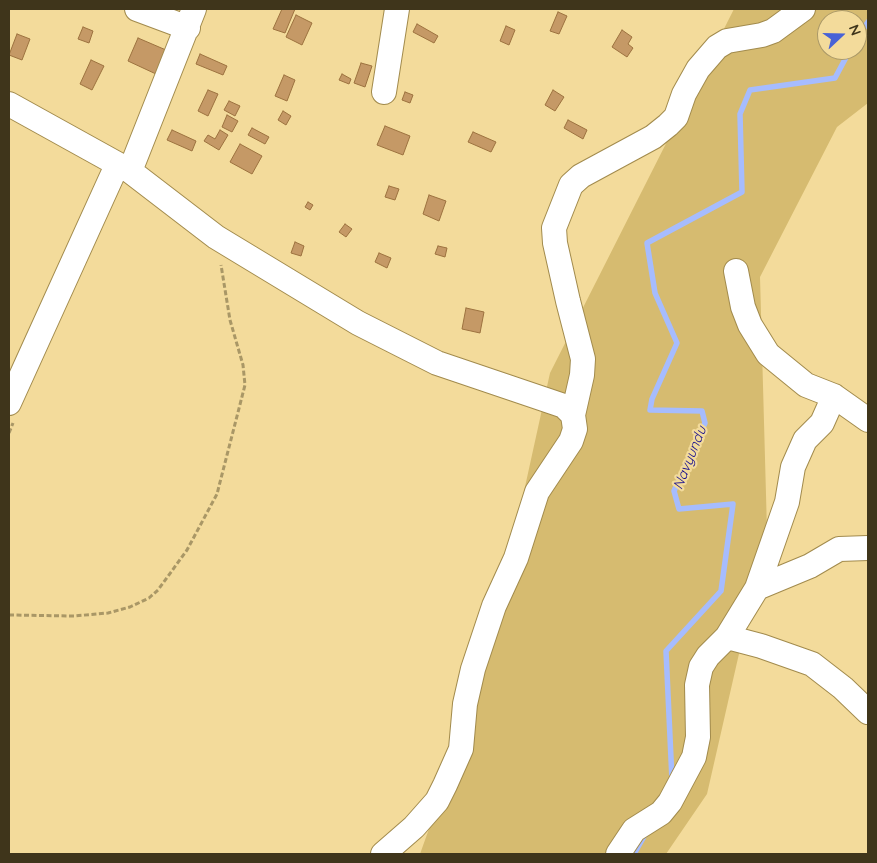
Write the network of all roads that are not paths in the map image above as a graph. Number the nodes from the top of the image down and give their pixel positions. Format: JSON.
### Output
{"nodes":[{"id":1,"x":137,"y":9,"type":"edge"},
{"id":2,"x":397,"y":9,"type":"edge"},
{"id":3,"x":803,"y":9,"type":"edge"},
{"id":4,"x":191,"y":18,"type":"edge"},
{"id":5,"x":384,"y":92,"type":"dead end"},
{"id":6,"x":9,"y":104,"type":"edge"},
{"id":7,"x":124,"y":168,"type":"junction"},
{"id":8,"x":736,"y":271,"type":"dead end"},
{"id":9,"x":834,"y":396,"type":"junction"},
{"id":10,"x":9,"y":403,"type":"edge"},
{"id":11,"x":574,"y":415,"type":"junction"},
{"id":12,"x":868,"y":420,"type":"edge"},
{"id":13,"x":868,"y":548,"type":"edge"},
{"id":14,"x":758,"y":588,"type":"junction"},
{"id":15,"x":726,"y":637,"type":"junction"},
{"id":16,"x":868,"y":712,"type":"edge"},
{"id":17,"x":383,"y":854,"type":"edge"},
{"id":18,"x":618,"y":854,"type":"edge"}],
"edges":[{"from":1,"to":4,"type":"street"},
{"from":2,"to":5,"type":"street"},
{"from":3,"to":11,"type":"street"},
{"from":4,"to":7,"type":"street"},
{"from":6,"to":7,"type":"street"},
{"from":7,"to":10,"type":"street"},
{"from":7,"to":11,"type":"street"},
{"from":8,"to":9,"type":"street"},
{"from":9,"to":12,"type":"street"},
{"from":9,"to":14,"type":"street"},
{"from":11,"to":17,"type":"street"},
{"from":13,"to":14,"type":"street"},
{"from":14,"to":15,"type":"street"},
{"from":15,"to":16,"type":"street"},
{"from":15,"to":18,"type":"street"}]}
